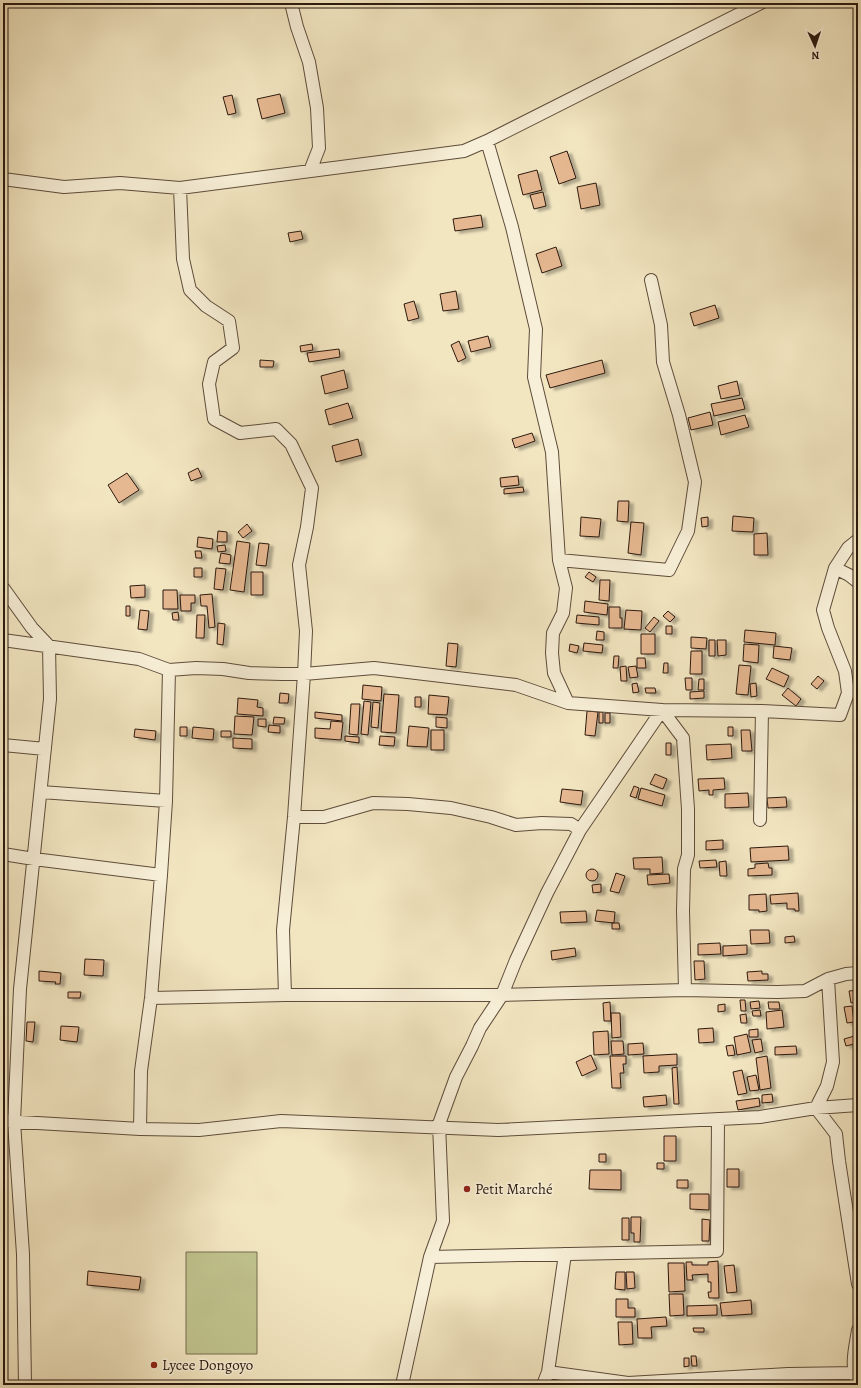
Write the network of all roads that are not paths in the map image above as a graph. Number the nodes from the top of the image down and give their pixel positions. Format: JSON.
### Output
{"nodes":[{"id":1,"x":291,"y":3,"type":"edge"},
{"id":2,"x":761,"y":3,"type":"edge"},
{"id":3,"x":487,"y":141,"type":"junction"},
{"id":4,"x":310,"y":171,"type":"junction"},
{"id":5,"x":3,"y":179,"type":"edge"},
{"id":6,"x":180,"y":188,"type":"junction"},
{"id":7,"x":651,"y":280,"type":"dead end"},
{"id":8,"x":858,"y":540,"type":"edge"},
{"id":9,"x":559,"y":560,"type":"junction"},
{"id":10,"x":835,"y":568,"type":"junction"},
{"id":11,"x":858,"y":582,"type":"edge"},
{"id":12,"x":4,"y":589,"type":"dead end"},
{"id":13,"x":3,"y":640,"type":"edge"},
{"id":14,"x":49,"y":646,"type":"junction"},
{"id":15,"x":168,"y":670,"type":"junction"},
{"id":16,"x":304,"y":674,"type":"junction"},
{"id":17,"x":568,"y":703,"type":"junction"},
{"id":18,"x":662,"y":710,"type":"junction"},
{"id":19,"x":762,"y":711,"type":"junction"},
{"id":20,"x":3,"y":745,"type":"edge"},
{"id":21,"x":45,"y":749,"type":"junction"},
{"id":22,"x":41,"y":792,"type":"junction"},
{"id":23,"x":166,"y":801,"type":"junction"},
{"id":24,"x":294,"y":816,"type":"junction"},
{"id":25,"x":760,"y":820,"type":"dead end"},
{"id":26,"x":580,"y":830,"type":"junction"},
{"id":27,"x":3,"y":854,"type":"edge"},
{"id":28,"x":34,"y":859,"type":"junction"},
{"id":29,"x":161,"y":875,"type":"junction"},
{"id":30,"x":858,"y":973,"type":"edge"},
{"id":31,"x":828,"y":979,"type":"junction"},
{"id":32,"x":685,"y":990,"type":"junction"},
{"id":33,"x":502,"y":994,"type":"junction"},
{"id":34,"x":285,"y":996,"type":"junction"},
{"id":35,"x":151,"y":998,"type":"junction"},
{"id":36,"x":858,"y":1105,"type":"edge"},
{"id":37,"x":816,"y":1108,"type":"junction"},
{"id":38,"x":718,"y":1119,"type":"junction"},
{"id":39,"x":9,"y":1122,"type":"edge"},
{"id":40,"x":439,"y":1127,"type":"junction"},
{"id":41,"x":140,"y":1129,"type":"junction"},
{"id":42,"x":565,"y":1254,"type":"junction"},
{"id":43,"x":430,"y":1257,"type":"junction"},
{"id":44,"x":858,"y":1284,"type":"edge"},
{"id":45,"x":858,"y":1330,"type":"edge"},
{"id":46,"x":548,"y":1372,"type":"junction"},
{"id":47,"x":857,"y":1377,"type":"edge"},
{"id":48,"x":25,"y":1385,"type":"edge"},
{"id":49,"x":402,"y":1385,"type":"edge"},
{"id":50,"x":543,"y":1385,"type":"edge"}],
"edges":[{"from":1,"to":4,"type":"street"},
{"from":2,"to":3,"type":"street"},
{"from":3,"to":4,"type":"street"},
{"from":3,"to":9,"type":"street"},
{"from":4,"to":6,"type":"street"},
{"from":5,"to":6,"type":"street"},
{"from":6,"to":16,"type":"street"},
{"from":7,"to":9,"type":"street"},
{"from":8,"to":10,"type":"street"},
{"from":9,"to":17,"type":"street"},
{"from":10,"to":11,"type":"street"},
{"from":10,"to":19,"type":"street"},
{"from":12,"to":14,"type":"street"},
{"from":13,"to":14,"type":"street"},
{"from":14,"to":15,"type":"street"},
{"from":14,"to":21,"type":"street"},
{"from":15,"to":16,"type":"street"},
{"from":15,"to":23,"type":"street"},
{"from":16,"to":17,"type":"street"},
{"from":16,"to":24,"type":"street"},
{"from":17,"to":18,"type":"street"},
{"from":18,"to":19,"type":"street"},
{"from":18,"to":26,"type":"street"},
{"from":18,"to":32,"type":"street"},
{"from":19,"to":25,"type":"street"},
{"from":20,"to":21,"type":"street"},
{"from":21,"to":22,"type":"street"},
{"from":22,"to":23,"type":"street"},
{"from":22,"to":28,"type":"street"},
{"from":23,"to":29,"type":"street"},
{"from":24,"to":26,"type":"street"},
{"from":24,"to":34,"type":"street"},
{"from":26,"to":33,"type":"street"},
{"from":27,"to":28,"type":"street"},
{"from":28,"to":29,"type":"street"},
{"from":28,"to":39,"type":"street"},
{"from":29,"to":35,"type":"street"},
{"from":30,"to":31,"type":"street"},
{"from":31,"to":32,"type":"street"},
{"from":31,"to":37,"type":"street"},
{"from":32,"to":33,"type":"street"},
{"from":33,"to":34,"type":"street"},
{"from":33,"to":40,"type":"street"},
{"from":34,"to":35,"type":"street"},
{"from":35,"to":41,"type":"street"},
{"from":36,"to":37,"type":"street"},
{"from":37,"to":38,"type":"street"},
{"from":37,"to":44,"type":"street"},
{"from":38,"to":40,"type":"street"},
{"from":38,"to":42,"type":"street"},
{"from":39,"to":41,"type":"street"},
{"from":39,"to":48,"type":"street"},
{"from":40,"to":41,"type":"street"},
{"from":40,"to":43,"type":"street"},
{"from":42,"to":43,"type":"street"},
{"from":42,"to":46,"type":"street"},
{"from":43,"to":49,"type":"street"},
{"from":45,"to":47,"type":"street"},
{"from":46,"to":47,"type":"street"},
{"from":46,"to":50,"type":"street"}]}
